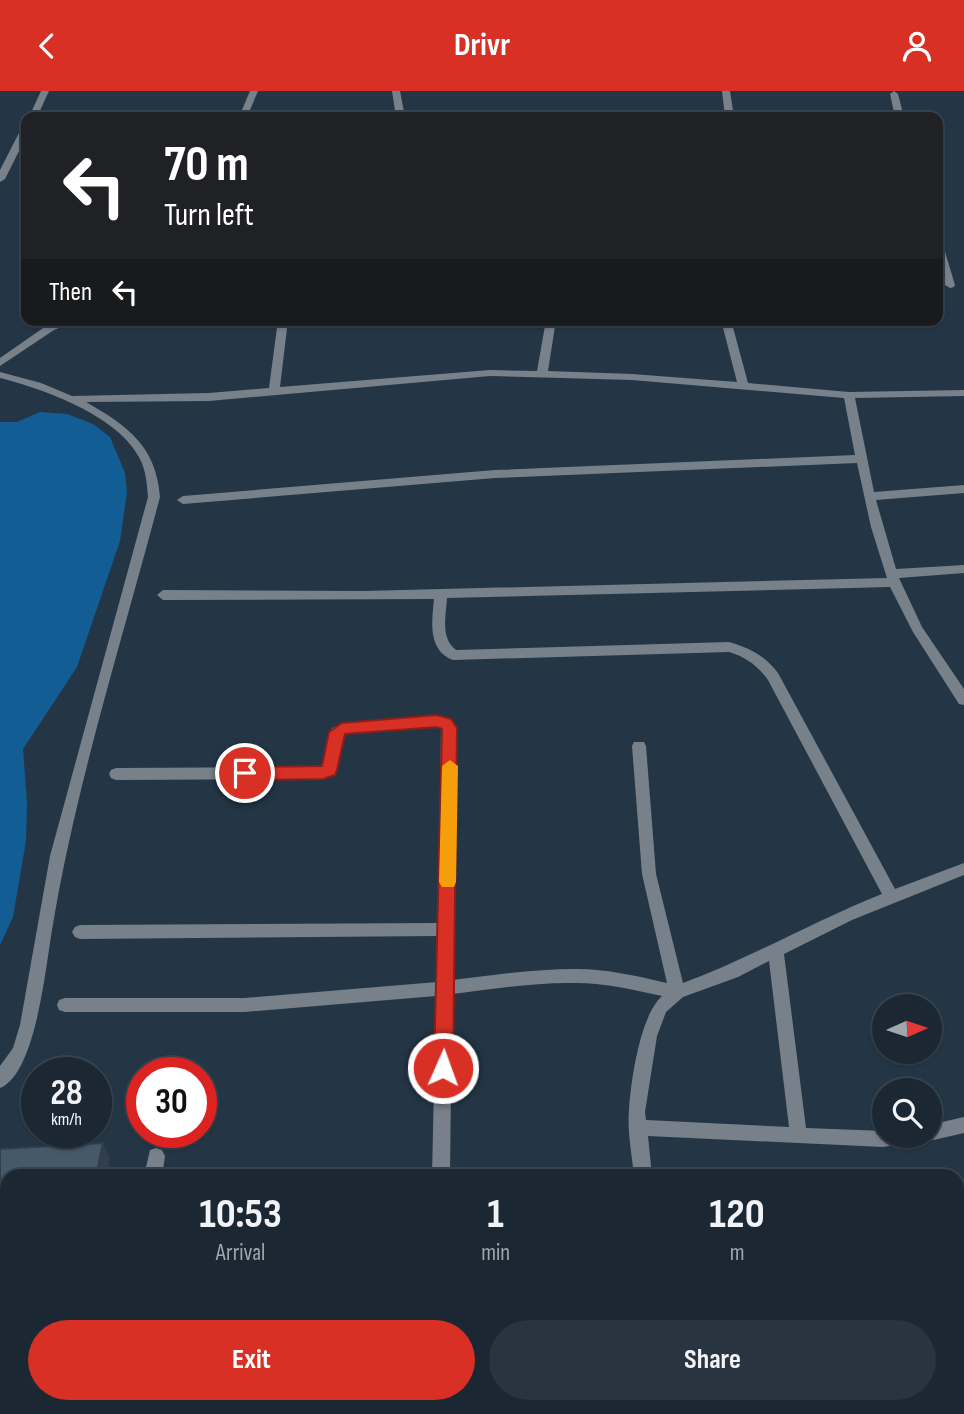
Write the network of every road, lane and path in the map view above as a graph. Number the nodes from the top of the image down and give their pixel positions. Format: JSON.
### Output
{"nodes":[{"id":1,"x":45,"y":91,"type":"edge"},
{"id":2,"x":254,"y":91,"type":"edge"},
{"id":3,"x":396,"y":91,"type":"edge"},
{"id":4,"x":726,"y":91,"type":"edge"},
{"id":5,"x":894,"y":94,"type":"dead end"},
{"id":6,"x":35,"y":112,"type":"edge"},
{"id":7,"x":245,"y":112,"type":"edge"},
{"id":8,"x":400,"y":112,"type":"edge"},
{"id":9,"x":729,"y":112,"type":"edge"},
{"id":10,"x":899,"y":112,"type":"edge"},
{"id":11,"x":21,"y":139,"type":"edge"},
{"id":12,"x":0,"y":179,"type":"edge"},
{"id":13,"x":943,"y":262,"type":"edge"},
{"id":14,"x":950,"y":285,"type":"dead end"},
{"id":15,"x":56,"y":326,"type":"edge"},
{"id":16,"x":282,"y":326,"type":"edge"},
{"id":17,"x":550,"y":326,"type":"edge"},
{"id":18,"x":728,"y":326,"type":"edge"},
{"id":19,"x":0,"y":363,"type":"edge"},
{"id":20,"x":0,"y":375,"type":"edge"},
{"id":21,"x":542,"y":375,"type":"junction"},
{"id":22,"x":744,"y":388,"type":"junction"},
{"id":23,"x":274,"y":391,"type":"junction"},
{"id":24,"x":964,"y":393,"type":"edge"},
{"id":25,"x":849,"y":395,"type":"junction"},
{"id":26,"x":73,"y":398,"type":"junction"},
{"id":27,"x":862,"y":459,"type":"junction"},
{"id":28,"x":964,"y":489,"type":"edge"},
{"id":29,"x":870,"y":496,"type":"junction"},
{"id":30,"x":183,"y":500,"type":"dead end"},
{"id":31,"x":964,"y":569,"type":"edge"},
{"id":32,"x":893,"y":578,"type":"junction"},
{"id":33,"x":440,"y":594,"type":"junction"},
{"id":34,"x":163,"y":595,"type":"dead end"},
{"id":35,"x":964,"y":700,"type":"edge"},
{"id":36,"x":639,"y":746,"type":"dead end"},
{"id":37,"x":116,"y":774,"type":"dead end"},
{"id":38,"x":964,"y":869,"type":"edge"},
{"id":39,"x":892,"y":898,"type":"junction"},
{"id":40,"x":447,"y":929,"type":"junction"},
{"id":41,"x":80,"y":932,"type":"dead end"},
{"id":42,"x":776,"y":951,"type":"junction"},
{"id":43,"x":445,"y":988,"type":"junction"},
{"id":44,"x":677,"y":992,"type":"junction"},
{"id":45,"x":65,"y":1005,"type":"dead end"},
{"id":46,"x":0,"y":1080,"type":"edge"},
{"id":47,"x":964,"y":1125,"type":"edge"},
{"id":48,"x":639,"y":1128,"type":"junction"},
{"id":49,"x":942,"y":1130,"type":"edge"},
{"id":50,"x":799,"y":1135,"type":"junction"},
{"id":51,"x":872,"y":1138,"type":"edge"},
{"id":52,"x":156,"y":1156,"type":"dead end"},
{"id":53,"x":154,"y":1169,"type":"edge"},
{"id":54,"x":441,"y":1169,"type":"edge"},
{"id":55,"x":642,"y":1169,"type":"edge"}],
"edges":[{"from":1,"to":6,"type":"street"},
{"from":2,"to":7,"type":"street"},
{"from":3,"to":8,"type":"street"},
{"from":4,"to":9,"type":"street"},
{"from":5,"to":10,"type":"street"},
{"from":11,"to":12,"type":"street"},
{"from":13,"to":14,"type":"street"},
{"from":15,"to":19,"type":"street"},
{"from":16,"to":23,"type":"street"},
{"from":17,"to":21,"type":"street"},
{"from":18,"to":22,"type":"street"},
{"from":20,"to":26,"type":"street"},
{"from":21,"to":22,"type":"street"},
{"from":21,"to":23,"type":"street"},
{"from":22,"to":25,"type":"street"},
{"from":23,"to":26,"type":"street"},
{"from":24,"to":25,"type":"street"},
{"from":25,"to":27,"type":"street"},
{"from":26,"to":46,"type":"street"},
{"from":27,"to":29,"type":"street"},
{"from":27,"to":30,"type":"street"},
{"from":28,"to":29,"type":"street"},
{"from":29,"to":32,"type":"street"},
{"from":31,"to":32,"type":"street"},
{"from":32,"to":33,"type":"street"},
{"from":32,"to":35,"type":"street"},
{"from":33,"to":34,"type":"street"},
{"from":33,"to":39,"type":"street"},
{"from":36,"to":44,"type":"street"},
{"from":37,"to":40,"type":"street"},
{"from":38,"to":39,"type":"street"},
{"from":39,"to":42,"type":"street"},
{"from":40,"to":41,"type":"street"},
{"from":40,"to":43,"type":"street"},
{"from":42,"to":44,"type":"street"},
{"from":42,"to":50,"type":"street"},
{"from":43,"to":44,"type":"street"},
{"from":43,"to":45,"type":"street"},
{"from":43,"to":54,"type":"street"},
{"from":44,"to":48,"type":"street"},
{"from":47,"to":49,"type":"street"},
{"from":48,"to":50,"type":"street"},
{"from":48,"to":55,"type":"street"},
{"from":50,"to":51,"type":"street"},
{"from":52,"to":53,"type":"street"}]}
